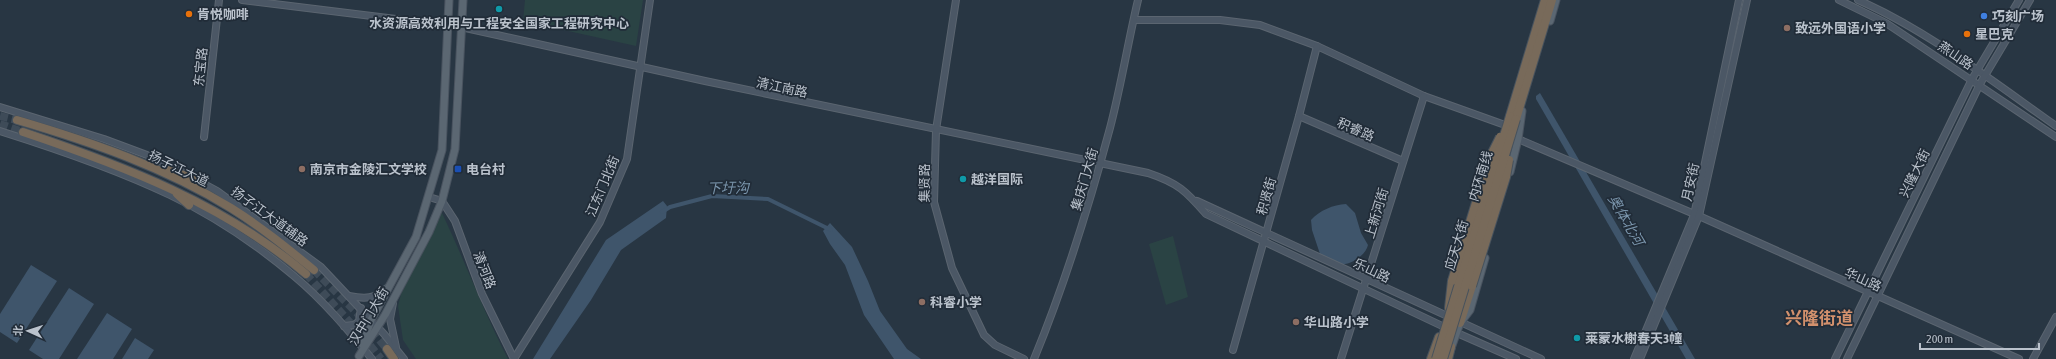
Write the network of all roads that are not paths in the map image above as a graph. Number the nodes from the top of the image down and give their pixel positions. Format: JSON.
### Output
{"nodes":[{"id":1,"x":219,"y":0,"type":"edge"},
{"id":2,"x":242,"y":0,"type":"edge"},
{"id":3,"x":449,"y":0,"type":"edge"},
{"id":4,"x":463,"y":0,"type":"edge"},
{"id":5,"x":650,"y":0,"type":"edge"},
{"id":6,"x":956,"y":0,"type":"edge"},
{"id":7,"x":1138,"y":0,"type":"edge"},
{"id":8,"x":1541,"y":0,"type":"edge"},
{"id":9,"x":1545,"y":0,"type":"edge"},
{"id":10,"x":1552,"y":0,"type":"edge"},
{"id":11,"x":1556,"y":0,"type":"edge"},
{"id":12,"x":1739,"y":0,"type":"edge"},
{"id":13,"x":1747,"y":0,"type":"edge"},
{"id":14,"x":1839,"y":0,"type":"edge"},
{"id":15,"x":1858,"y":0,"type":"edge"},
{"id":16,"x":2019,"y":0,"type":"edge"},
{"id":17,"x":2030,"y":0,"type":"edge"},
{"id":18,"x":1134,"y":20,"type":"junction"},
{"id":19,"x":448,"y":25,"type":"junction"},
{"id":20,"x":461,"y":27,"type":"junction"},
{"id":21,"x":1316,"y":46,"type":"junction"},
{"id":22,"x":641,"y":67,"type":"junction"},
{"id":23,"x":1977,"y":70,"type":"junction"},
{"id":24,"x":1985,"y":75,"type":"junction"},
{"id":25,"x":1972,"y":79,"type":"junction"},
{"id":26,"x":1980,"y":84,"type":"junction"},
{"id":27,"x":1424,"y":96,"type":"junction"},
{"id":28,"x":0,"y":107,"type":"edge"},
{"id":29,"x":1299,"y":116,"type":"junction"},
{"id":30,"x":1515,"y":117,"type":"junction"},
{"id":31,"x":17,"y":120,"type":"tunnel mouth"},
{"id":32,"x":1505,"y":125,"type":"junction"},
{"id":33,"x":2056,"y":126,"type":"edge"},
{"id":34,"x":936,"y":130,"type":"junction"},
{"id":35,"x":0,"y":131,"type":"edge"},
{"id":36,"x":23,"y":132,"type":"tunnel mouth"},
{"id":37,"x":204,"y":137,"type":"dead end"},
{"id":38,"x":2056,"y":137,"type":"edge"},
{"id":39,"x":1518,"y":139,"type":"junction"},
{"id":40,"x":1403,"y":161,"type":"junction"},
{"id":41,"x":144,"y":163,"type":"junction"},
{"id":42,"x":1100,"y":163,"type":"junction"},
{"id":43,"x":193,"y":178,"type":"junction"},
{"id":44,"x":168,"y":188,"type":"junction"},
{"id":45,"x":429,"y":197,"type":"junction"},
{"id":46,"x":1195,"y":200,"type":"junction"},
{"id":47,"x":442,"y":201,"type":"junction"},
{"id":48,"x":189,"y":205,"type":"junction"},
{"id":49,"x":1697,"y":215,"type":"junction"},
{"id":50,"x":1267,"y":233,"type":"junction"},
{"id":51,"x":1265,"y":241,"type":"junction"},
{"id":52,"x":1366,"y":279,"type":"junction"},
{"id":53,"x":390,"y":286,"type":"junction"},
{"id":54,"x":1364,"y":288,"type":"junction"},
{"id":55,"x":1868,"y":293,"type":"junction"},
{"id":56,"x":349,"y":296,"type":"junction"},
{"id":57,"x":1877,"y":297,"type":"junction"},
{"id":58,"x":393,"y":299,"type":"junction"},
{"id":59,"x":361,"y":308,"type":"junction"},
{"id":60,"x":1448,"y":312,"type":"junction"},
{"id":61,"x":2056,"y":317,"type":"edge"},
{"id":62,"x":1654,"y":318,"type":"junction"},
{"id":63,"x":371,"y":320,"type":"junction"},
{"id":64,"x":1460,"y":323,"type":"junction"},
{"id":65,"x":344,"y":326,"type":"junction"},
{"id":66,"x":1443,"y":326,"type":"junction"},
{"id":67,"x":378,"y":327,"type":"junction"},
{"id":68,"x":1457,"y":333,"type":"junction"},
{"id":69,"x":1440,"y":336,"type":"joint"},
{"id":70,"x":1451,"y":347,"type":"joint"},
{"id":71,"x":363,"y":348,"type":"junction"},
{"id":72,"x":387,"y":349,"type":"tunnel mouth"},
{"id":73,"x":1233,"y":350,"type":"dead end"},
{"id":74,"x":397,"y":351,"type":"junction"},
{"id":75,"x":372,"y":359,"type":"edge"},
{"id":76,"x":394,"y":359,"type":"edge"},
{"id":77,"x":404,"y":359,"type":"edge"},
{"id":78,"x":514,"y":359,"type":"edge"},
{"id":79,"x":1024,"y":359,"type":"edge"},
{"id":80,"x":1034,"y":359,"type":"edge"},
{"id":81,"x":1341,"y":359,"type":"edge"},
{"id":82,"x":1432,"y":359,"type":"edge"},
{"id":83,"x":1436,"y":359,"type":"edge"},
{"id":84,"x":1443,"y":359,"type":"edge"},
{"id":85,"x":1448,"y":359,"type":"edge"},
{"id":86,"x":1516,"y":359,"type":"edge"},
{"id":87,"x":1541,"y":359,"type":"edge"},
{"id":88,"x":1634,"y":359,"type":"edge"},
{"id":89,"x":1640,"y":359,"type":"edge"},
{"id":90,"x":1835,"y":359,"type":"edge"},
{"id":91,"x":1847,"y":359,"type":"edge"},
{"id":92,"x":2018,"y":359,"type":"edge"},
{"id":93,"x":2033,"y":359,"type":"edge"}],
"edges":[{"from":1,"to":37,"type":"street","name":"东宝路"},
{"from":2,"to":19,"type":"street","name":"清江南路"},
{"from":3,"to":19,"type":"main road","name":"汉中门大街"},
{"from":4,"to":20,"type":"main road","name":"汉中门大街"},
{"from":5,"to":22,"type":"street","name":"江东门北街"},
{"from":6,"to":34,"type":"street","name":"集贤路"},
{"from":7,"to":18,"type":"street","name":"集庆门大街"},
{"from":8,"to":32,"type":"main road","name":"应天大街"},
{"from":9,"to":30,"type":"highway","name":"内环南线"},
{"from":10,"to":30,"type":"highway","name":"内环南线"},
{"from":11,"to":30,"type":"main road","name":"应天大街"},
{"from":12,"to":49,"type":"street","name":"月安街"},
{"from":13,"to":49,"type":"street"},
{"from":14,"to":25,"type":"street","name":"燕山路"},
{"from":15,"to":23,"type":"street","name":"燕山路"},
{"from":16,"to":23,"type":"street","name":"兴隆大街"},
{"from":17,"to":24,"type":"street","name":"兴隆大街"},
{"from":18,"to":21,"type":"street"},
{"from":18,"to":42,"type":"street","name":"集庆门大街"},
{"from":19,"to":20,"type":"street","name":"清江南路"},
{"from":19,"to":45,"type":"main road","name":"汉中门大街"},
{"from":20,"to":22,"type":"street","name":"清江南路"},
{"from":20,"to":47,"type":"main road","name":"汉中门大街"},
{"from":21,"to":27,"type":"street"},
{"from":21,"to":29,"type":"street","name":"积贤街"},
{"from":22,"to":34,"type":"street","name":"清江南路"},
{"from":22,"to":78,"type":"street","name":"江东门北街"},
{"from":23,"to":24,"type":"street","name":"燕山路"},
{"from":23,"to":25,"type":"street","name":"兴隆大街"},
{"from":24,"to":26,"type":"street","name":"兴隆大街"},
{"from":24,"to":33,"type":"street","name":"燕山路"},
{"from":25,"to":26,"type":"street","name":"燕山路"},
{"from":25,"to":55,"type":"street","name":"兴隆大街"},
{"from":26,"to":38,"type":"street","name":"燕山路"},
{"from":26,"to":57,"type":"street","name":"兴隆大街"},
{"from":27,"to":32,"type":"street"},
{"from":27,"to":40,"type":"street","name":"上新河街"},
{"from":28,"to":43,"type":"street","name":"扬子江大道辅路"},
{"from":29,"to":40,"type":"street","name":"积睿路"},
{"from":29,"to":50,"type":"street","name":"积贤街"},
{"from":30,"to":39,"type":"main road","name":"应天大街"},
{"from":30,"to":60,"type":"highway","bridge":true},
{"from":30,"to":64,"type":"main road","name":"应天大街"},
{"from":30,"to":64,"type":"highway","bridge":true},
{"from":30,"to":83,"type":"highway","name":"内环南线","bridge":true},
{"from":30,"to":84,"type":"highway","name":"内环南线","bridge":true},
{"from":31,"to":41,"type":"highway","name":"扬子江大道"},
{"from":32,"to":60,"type":"main road","name":"应天大街"},
{"from":34,"to":42,"type":"street","name":"清江南路"},
{"from":34,"to":79,"type":"street","name":"集贤路"},
{"from":35,"to":48,"type":"street"},
{"from":36,"to":44,"type":"highway","name":"扬子江大道"},
{"from":39,"to":49,"type":"street","name":"华山路"},
{"from":39,"to":64,"type":"main road","name":"应天大街"},
{"from":40,"to":52,"type":"street","name":"上新河街"},
{"from":41,"to":43,"type":"highway"},
{"from":41,"to":44,"type":"highway","name":"扬子江大道"},
{"from":42,"to":46,"type":"street","name":"乐山路"},
{"from":42,"to":80,"type":"street","name":"集庆门大街"},
{"from":43,"to":56,"type":"street","name":"扬子江大道辅路"},
{"from":44,"to":48,"type":"highway"},
{"from":45,"to":47,"type":"street"},
{"from":45,"to":53,"type":"main road","name":"汉中门大街"},
{"from":46,"to":50,"type":"street","name":"乐山路"},
{"from":46,"to":51,"type":"street","name":"乐山路"},
{"from":47,"to":58,"type":"main road","name":"汉中门大街"},
{"from":47,"to":78,"type":"street","name":"清河路"},
{"from":48,"to":65,"type":"street"},
{"from":49,"to":55,"type":"street","name":"华山路"},
{"from":49,"to":62,"type":"street"},
{"from":50,"to":51,"type":"street","name":"积贤街"},
{"from":50,"to":52,"type":"street","name":"乐山路"},
{"from":51,"to":54,"type":"street","name":"乐山路"},
{"from":51,"to":73,"type":"street","name":"积贤街"},
{"from":52,"to":54,"type":"street","name":"上新河街"},
{"from":52,"to":60,"type":"street","name":"乐山路"},
{"from":53,"to":56,"type":"street"},
{"from":53,"to":63,"type":"main road","name":"汉中门大街"},
{"from":54,"to":66,"type":"street","name":"乐山路"},
{"from":54,"to":81,"type":"street","name":"上新河街"},
{"from":55,"to":57,"type":"street","name":"华山路"},
{"from":55,"to":90,"type":"street","name":"兴隆大街"},
{"from":56,"to":59,"type":"street","name":"扬子江大道辅路"},
{"from":57,"to":91,"type":"street","name":"兴隆大街"},
{"from":57,"to":92,"type":"street","name":"华山路"},
{"from":58,"to":67,"type":"main road","name":"汉中门大街"},
{"from":58,"to":74,"type":"street"},
{"from":59,"to":63,"type":"street","name":"扬子江大道辅路"},
{"from":59,"to":65,"type":"street"},
{"from":60,"to":64,"type":"street","name":"乐山路"},
{"from":60,"to":66,"type":"main road","name":"应天大街"},
{"from":61,"to":93,"type":"street"},
{"from":62,"to":88,"type":"street"},
{"from":62,"to":89,"type":"street"},
{"from":63,"to":67,"type":"street","name":"扬子江大道辅路"},
{"from":63,"to":71,"type":"main road","name":"汉中门大街"},
{"from":64,"to":68,"type":"main road","name":"应天大街"},
{"from":64,"to":87,"type":"street","name":"乐山路"},
{"from":65,"to":71,"type":"street"},
{"from":66,"to":68,"type":"street","name":"乐山路"},
{"from":66,"to":69,"type":"main road","name":"应天大街"},
{"from":67,"to":71,"type":"main road","name":"汉中门大街"},
{"from":67,"to":74,"type":"street","name":"扬子江大道辅路"},
{"from":68,"to":70,"type":"main road","name":"应天大街"},
{"from":68,"to":86,"type":"street","name":"乐山路"},
{"from":69,"to":82,"type":"highway"},
{"from":70,"to":85,"type":"highway"},
{"from":71,"to":75,"type":"street"},
{"from":72,"to":76,"type":"highway"},
{"from":74,"to":77,"type":"street","name":"扬子江大道辅路"}]}
